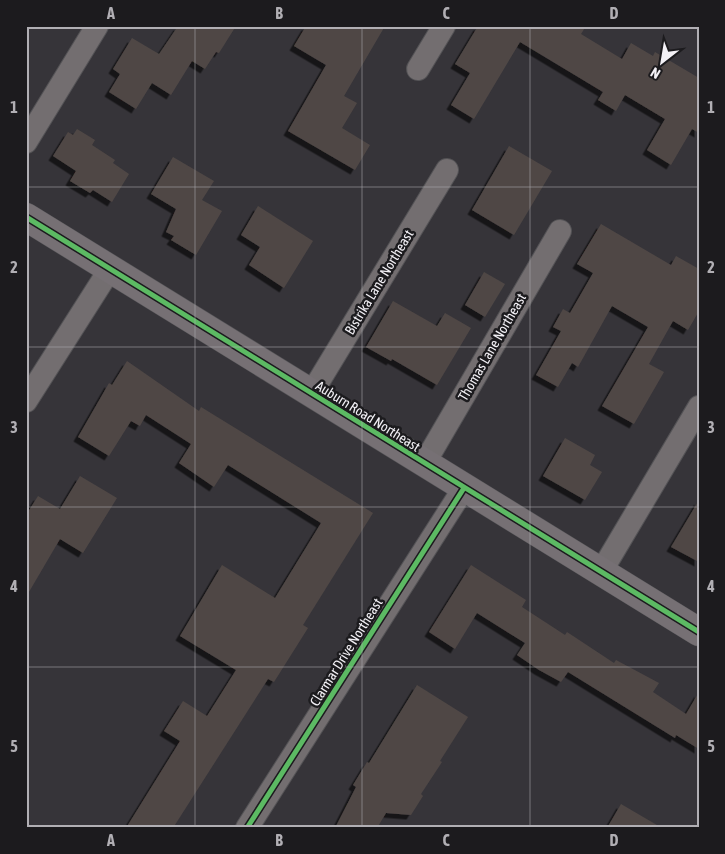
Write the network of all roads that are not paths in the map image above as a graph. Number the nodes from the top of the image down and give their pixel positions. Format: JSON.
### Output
{"nodes":[{"id":1,"x":97,"y":26,"type":"edge"},
{"id":2,"x":444,"y":26,"type":"edge"},
{"id":3,"x":418,"y":68,"type":"dead end"},
{"id":4,"x":26,"y":142,"type":"edge"},
{"id":5,"x":447,"y":170,"type":"dead end"},
{"id":6,"x":26,"y":218,"type":"edge"},
{"id":7,"x":560,"y":231,"type":"dead end"},
{"id":8,"x":110,"y":269,"type":"junction"},
{"id":9,"x":311,"y":394,"type":"junction"},
{"id":10,"x":26,"y":402,"type":"edge"},
{"id":11,"x":699,"y":407,"type":"edge"},
{"id":12,"x":424,"y":464,"type":"junction"},
{"id":13,"x":464,"y":488,"type":"junction"},
{"id":14,"x":601,"y":572,"type":"junction"},
{"id":15,"x":699,"y":632,"type":"edge"},
{"id":16,"x":247,"y":828,"type":"edge"}],
"edges":[{"from":1,"to":4,"type":"street"},
{"from":2,"to":3,"type":"street"},
{"from":5,"to":9,"type":"street","name":"Bistrika Lane Northeast"},
{"from":6,"to":8,"type":"street","name":"Auburn Road Northeast"},
{"from":7,"to":12,"type":"street","name":"Thomas Lane Northeast"},
{"from":8,"to":9,"type":"street","name":"Auburn Road Northeast"},
{"from":8,"to":10,"type":"street"},
{"from":9,"to":12,"type":"street","name":"Auburn Road Northeast"},
{"from":11,"to":14,"type":"street"},
{"from":12,"to":13,"type":"street","name":"Auburn Road Northeast"},
{"from":13,"to":14,"type":"street","name":"Auburn Road Northeast"},
{"from":13,"to":16,"type":"street","name":"Clarmar Drive Northeast"},
{"from":14,"to":15,"type":"street","name":"Auburn Road Northeast"}]}
